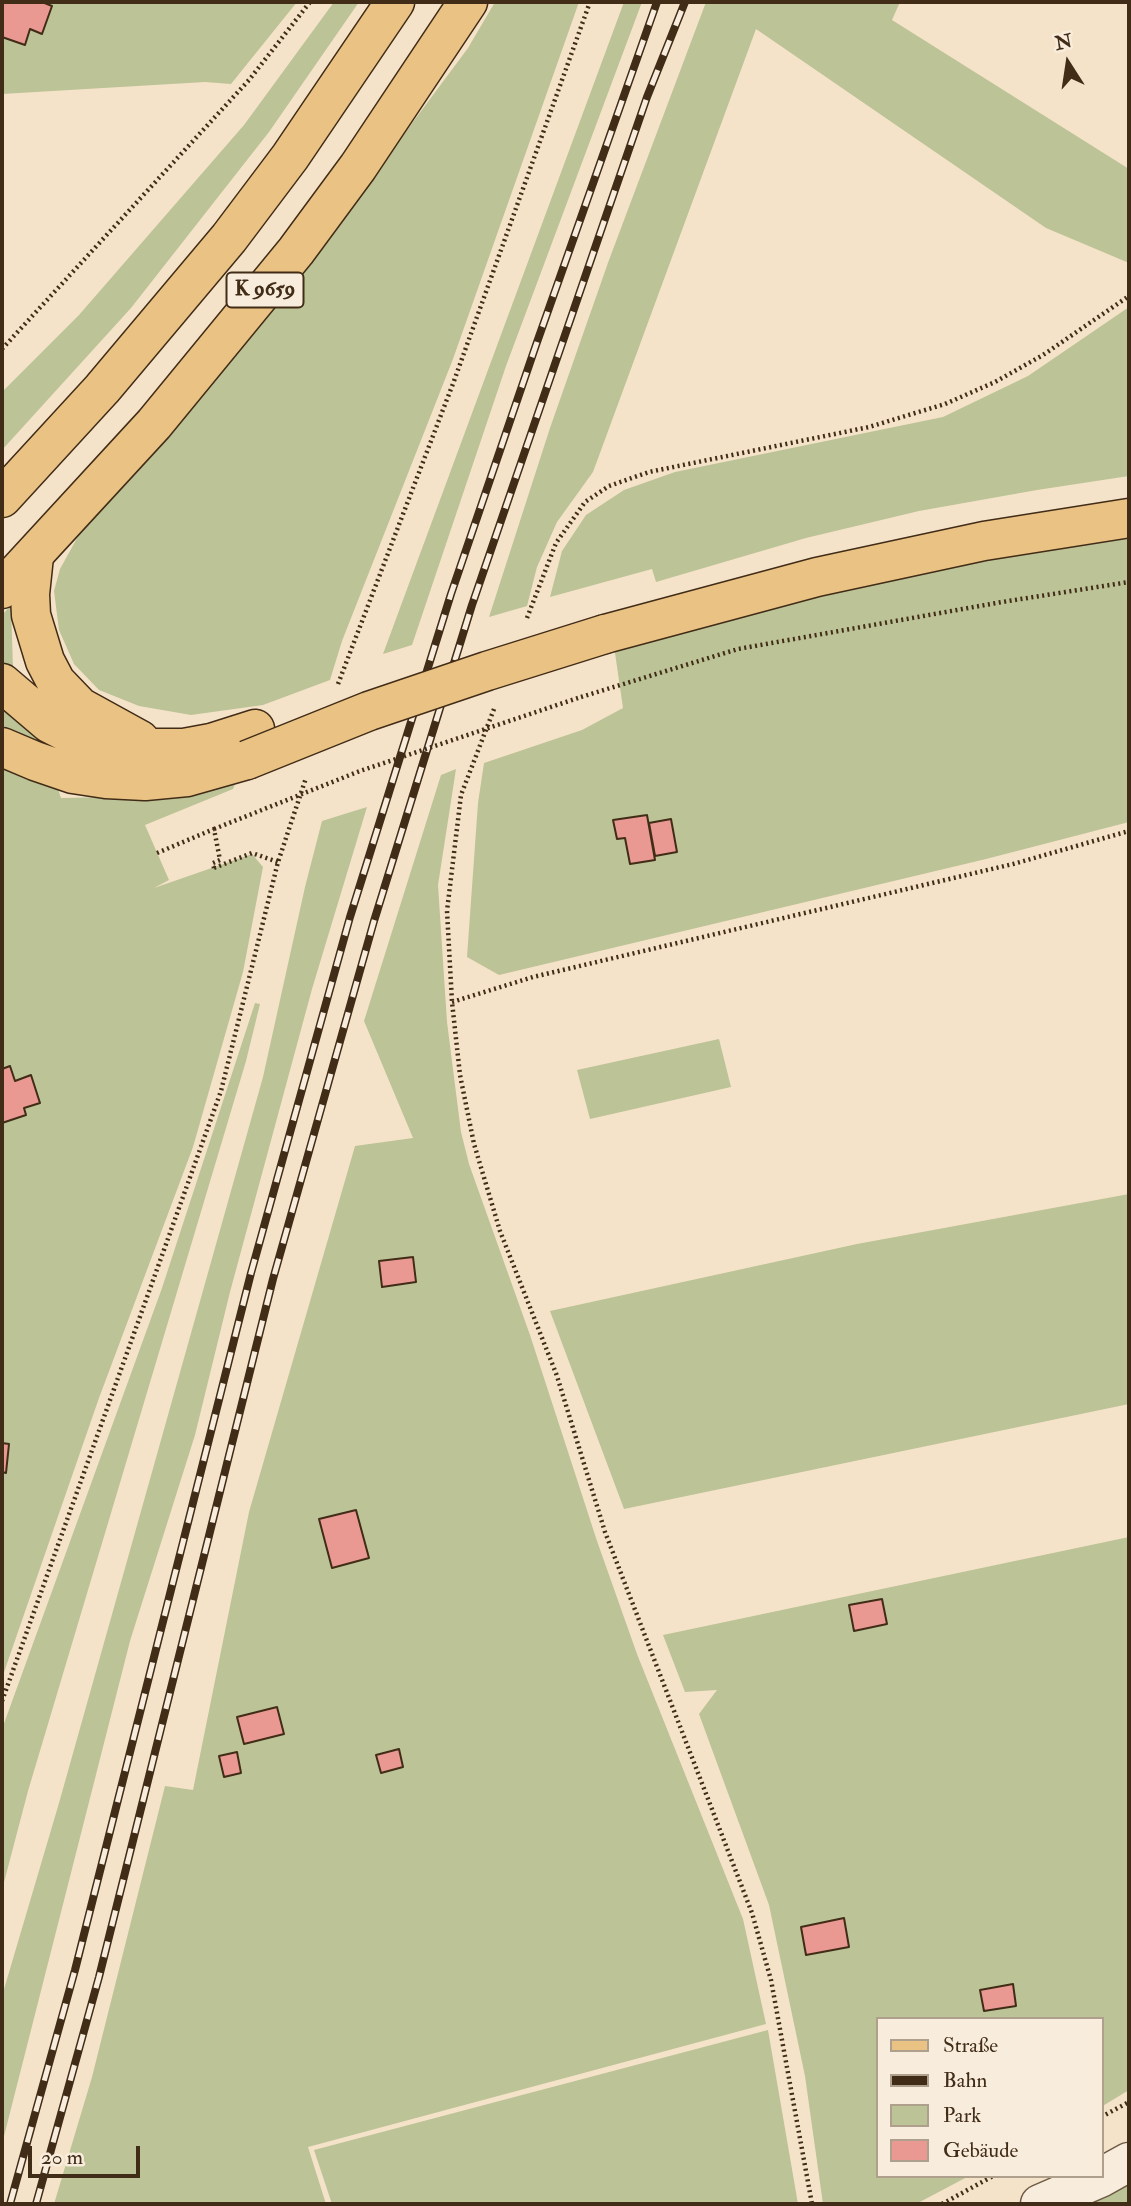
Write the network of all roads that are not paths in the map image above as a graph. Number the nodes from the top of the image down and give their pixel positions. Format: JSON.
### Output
{"nodes":[{"id":1,"x":395,"y":2,"type":"edge"},
{"id":2,"x":468,"y":2,"type":"edge"},
{"id":3,"x":1129,"y":492,"type":"edge"},
{"id":4,"x":2,"y":498,"type":"edge"},
{"id":5,"x":1129,"y":518,"type":"edge"},
{"id":6,"x":34,"y":556,"type":"junction"},
{"id":7,"x":2,"y":589,"type":"edge"},
{"id":8,"x":610,"y":620,"type":"junction"},
{"id":9,"x":2,"y":683,"type":"edge"},
{"id":10,"x":251,"y":744,"type":"junction"},
{"id":11,"x":2,"y":747,"type":"edge"},
{"id":12,"x":154,"y":748,"type":"junction"},
{"id":13,"x":1129,"y":2162,"type":"edge"},
{"id":14,"x":1103,"y":2176,"type":"edge"},
{"id":15,"x":1100,"y":2178,"type":"edge"},
{"id":16,"x":1040,"y":2204,"type":"edge"}],
"edges":[{"from":1,"to":4,"type":"main road","number":"K 9659"},
{"from":2,"to":6,"type":"main road","number":"K 9659"},
{"from":3,"to":8,"type":"main road"},
{"from":5,"to":8,"type":"main road"},
{"from":6,"to":7,"type":"main road","number":"K 9659"},
{"from":6,"to":12,"type":"main road"},
{"from":8,"to":10,"type":"main road","bridge":true},
{"from":9,"to":12,"type":"main road"},
{"from":10,"to":11,"type":"main road"},
{"from":10,"to":12,"type":"main road"},
{"from":13,"to":14,"type":"street"},
{"from":15,"to":16,"type":"street"}]}
